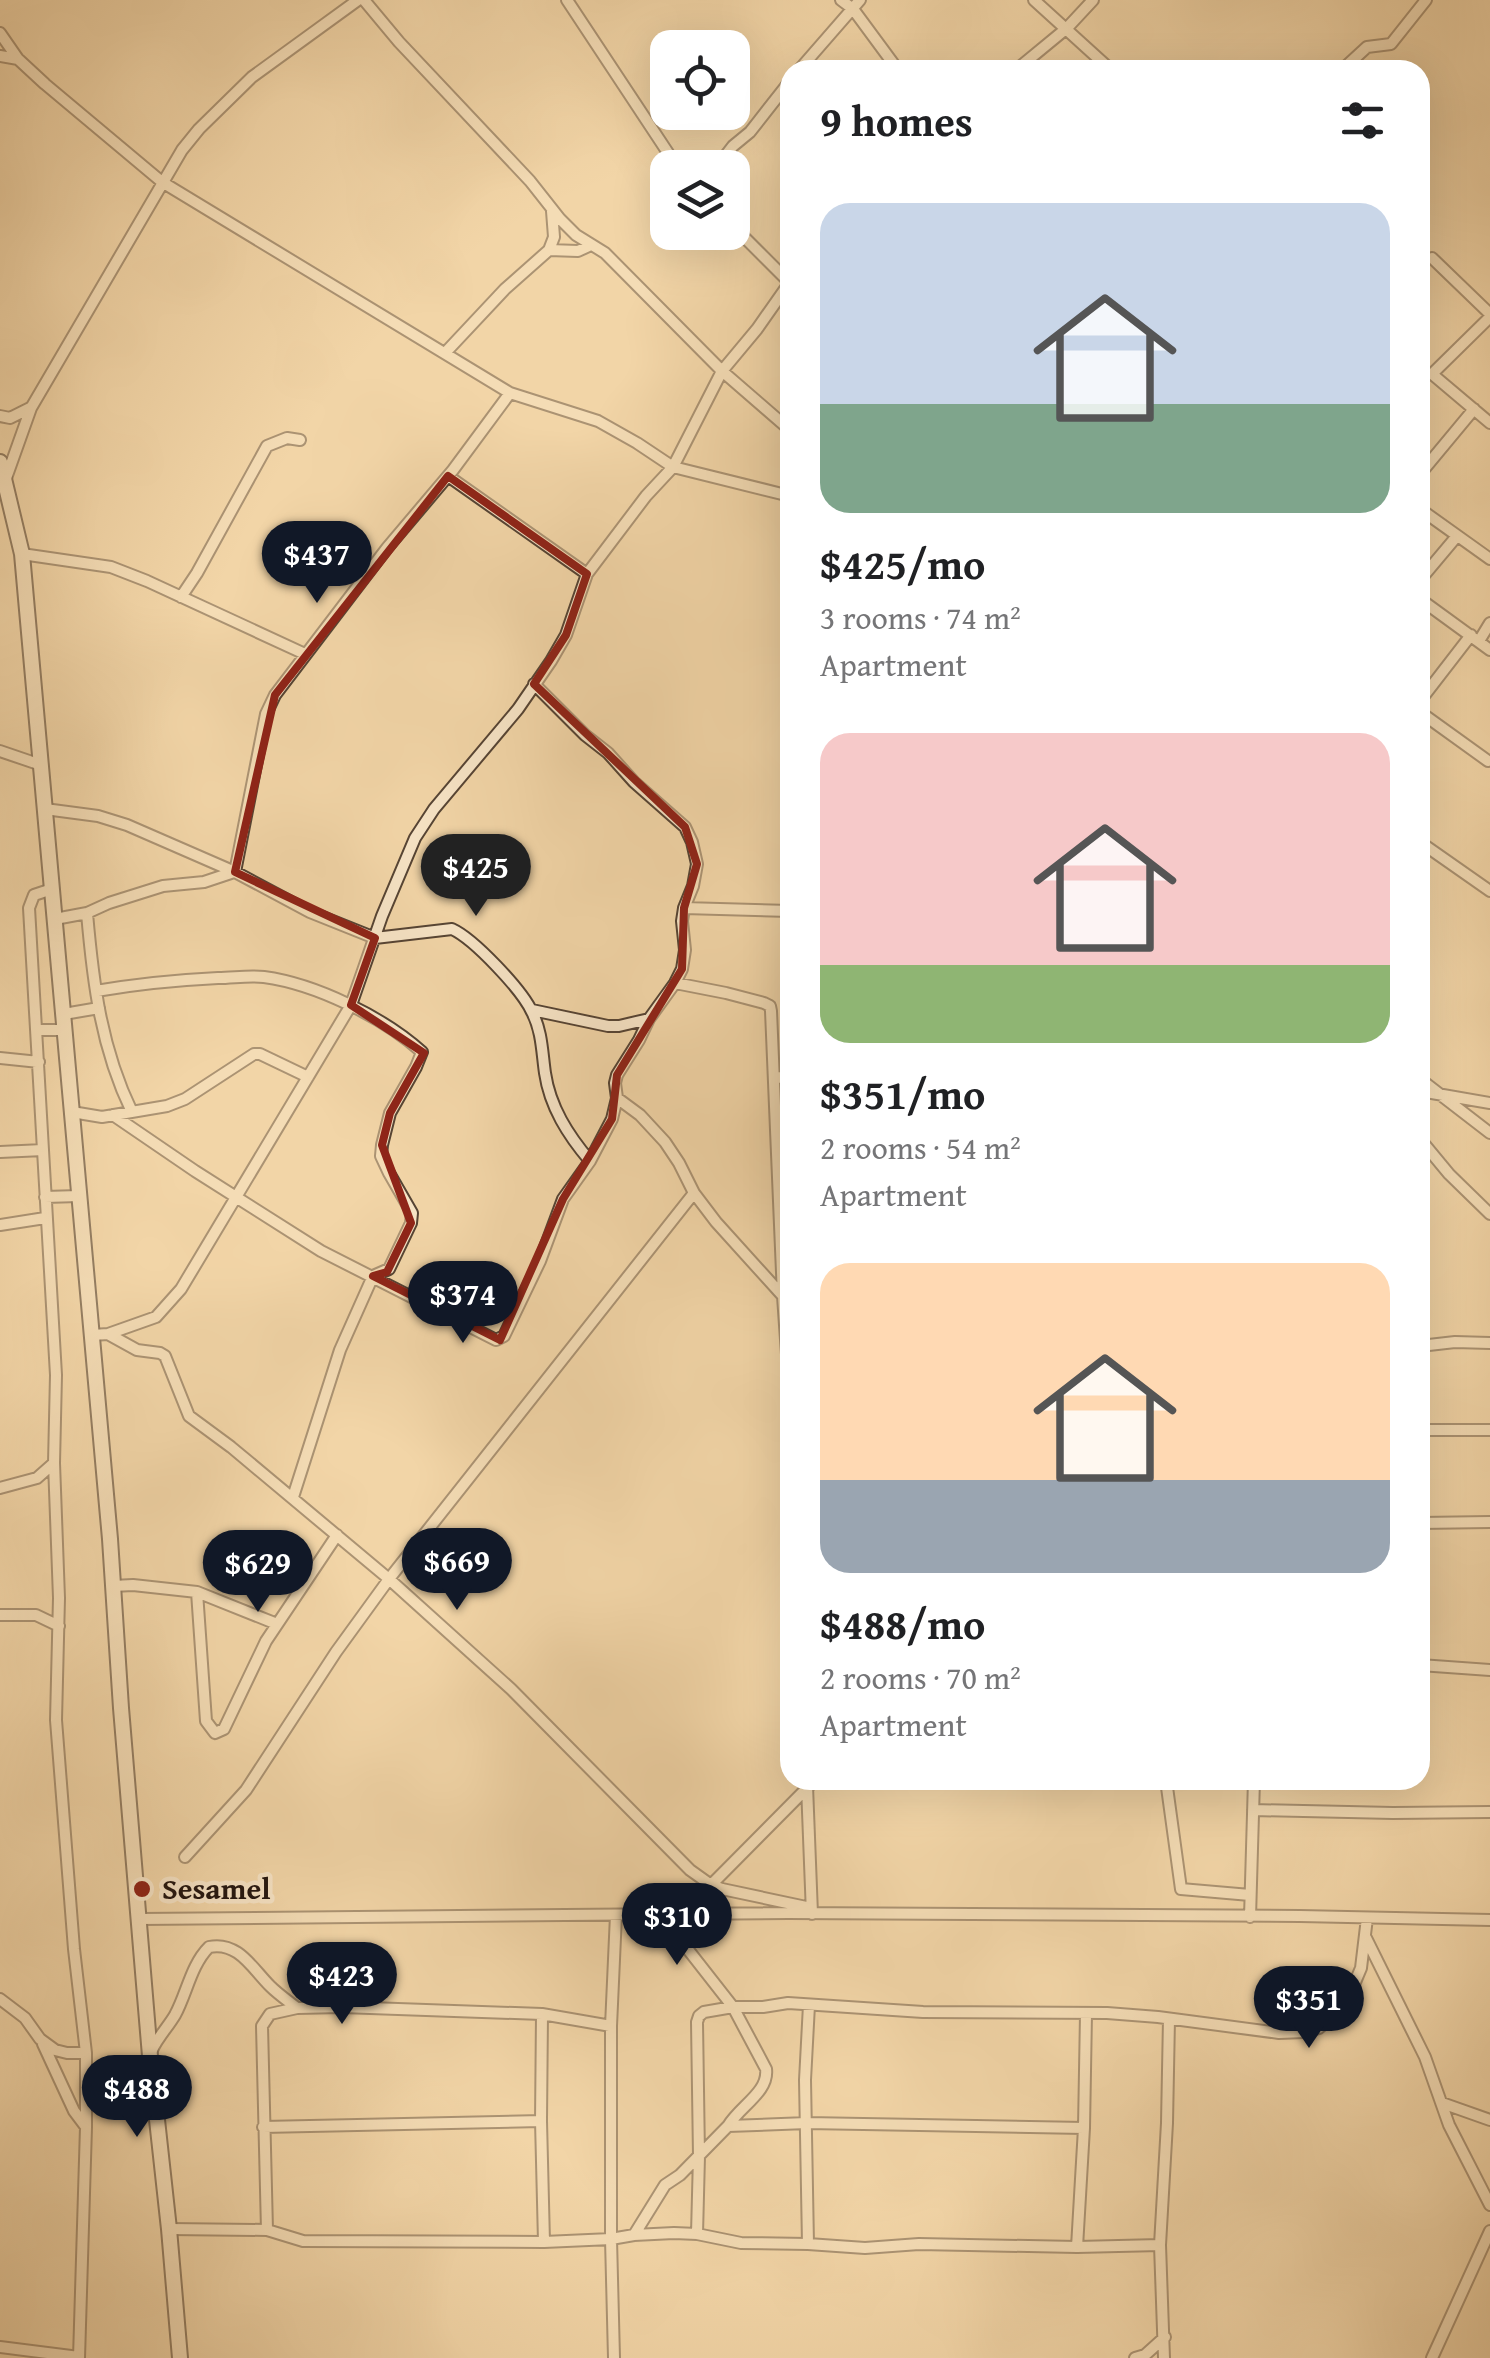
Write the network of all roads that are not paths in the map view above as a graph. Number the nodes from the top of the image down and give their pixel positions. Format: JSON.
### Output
{"nodes":[{"id":1,"x":361,"y":0,"type":"edge"},
{"id":2,"x":568,"y":0,"type":"edge"},
{"id":3,"x":842,"y":0,"type":"edge"},
{"id":4,"x":1034,"y":0,"type":"edge"},
{"id":5,"x":1093,"y":0,"type":"edge"},
{"id":6,"x":1426,"y":0,"type":"edge"},
{"id":7,"x":856,"y":4,"type":"edge"},
{"id":8,"x":1067,"y":28,"type":"junction"},
{"id":9,"x":0,"y":34,"type":"edge"},
{"id":10,"x":0,"y":56,"type":"edge"},
{"id":11,"x":18,"y":58,"type":"junction"},
{"id":12,"x":808,"y":60,"type":"edge"},
{"id":13,"x":892,"y":60,"type":"edge"},
{"id":14,"x":1028,"y":60,"type":"edge"},
{"id":15,"x":1101,"y":60,"type":"edge"},
{"id":16,"x":1353,"y":60,"type":"edge"},
{"id":17,"x":780,"y":94,"type":"edge"},
{"id":18,"x":666,"y":150,"type":"edge"},
{"id":19,"x":730,"y":150,"type":"edge"},
{"id":20,"x":162,"y":182,"type":"junction"},
{"id":21,"x":551,"y":205,"type":"junction"},
{"id":22,"x":750,"y":244,"type":"edge"},
{"id":23,"x":591,"y":245,"type":"junction"},
{"id":24,"x":548,"y":250,"type":"junction"},
{"id":25,"x":1432,"y":258,"type":"dead end"},
{"id":26,"x":780,"y":273,"type":"edge"},
{"id":27,"x":780,"y":297,"type":"edge"},
{"id":28,"x":1490,"y":316,"type":"edge"},
{"id":29,"x":445,"y":353,"type":"junction"},
{"id":30,"x":722,"y":370,"type":"junction"},
{"id":31,"x":1430,"y":370,"type":"edge"},
{"id":32,"x":1430,"y":377,"type":"edge"},
{"id":33,"x":510,"y":393,"type":"junction"},
{"id":34,"x":31,"y":408,"type":"junction"},
{"id":35,"x":1474,"y":409,"type":"junction"},
{"id":36,"x":0,"y":416,"type":"edge"},
{"id":37,"x":780,"y":421,"type":"edge"},
{"id":38,"x":1490,"y":423,"type":"edge"},
{"id":39,"x":300,"y":440,"type":"dead end"},
{"id":40,"x":0,"y":462,"type":"edge"},
{"id":41,"x":1430,"y":462,"type":"edge"},
{"id":42,"x":673,"y":467,"type":"junction"},
{"id":43,"x":448,"y":476,"type":"junction"},
{"id":44,"x":5,"y":482,"type":"junction"},
{"id":45,"x":780,"y":494,"type":"edge"},
{"id":46,"x":1430,"y":517,"type":"edge"},
{"id":47,"x":1457,"y":536,"type":"junction"},
{"id":48,"x":22,"y":554,"type":"junction"},
{"id":49,"x":1490,"y":560,"type":"edge"},
{"id":50,"x":1430,"y":568,"type":"edge"},
{"id":51,"x":587,"y":574,"type":"junction"},
{"id":52,"x":181,"y":597,"type":"junction"},
{"id":53,"x":1430,"y":606,"type":"edge"},
{"id":54,"x":1490,"y":623,"type":"edge"},
{"id":55,"x":1475,"y":638,"type":"junction"},
{"id":56,"x":1490,"y":650,"type":"edge"},
{"id":57,"x":304,"y":654,"type":"junction"},
{"id":58,"x":534,"y":684,"type":"junction"},
{"id":59,"x":1430,"y":690,"type":"edge"},
{"id":60,"x":1430,"y":719,"type":"edge"},
{"id":61,"x":0,"y":751,"type":"edge"},
{"id":62,"x":1488,"y":761,"type":"edge"},
{"id":63,"x":41,"y":765,"type":"junction"},
{"id":64,"x":46,"y":809,"type":"junction"},
{"id":65,"x":1430,"y":849,"type":"edge"},
{"id":66,"x":236,"y":872,"type":"junction"},
{"id":67,"x":52,"y":889,"type":"junction"},
{"id":68,"x":1490,"y":892,"type":"edge"},
{"id":69,"x":684,"y":908,"type":"junction"},
{"id":70,"x":780,"y":911,"type":"edge"},
{"id":71,"x":87,"y":913,"type":"junction"},
{"id":72,"x":55,"y":919,"type":"junction"},
{"id":73,"x":375,"y":938,"type":"junction"},
{"id":74,"x":674,"y":983,"type":"junction"},
{"id":75,"x":96,"y":991,"type":"junction"},
{"id":76,"x":351,"y":1006,"type":"junction"},
{"id":77,"x":99,"y":1008,"type":"junction"},
{"id":78,"x":532,"y":1010,"type":"junction"},
{"id":79,"x":649,"y":1019,"type":"junction"},
{"id":80,"x":64,"y":1022,"type":"junction"},
{"id":81,"x":37,"y":1030,"type":"junction"},
{"id":82,"x":0,"y":1058,"type":"edge"},
{"id":83,"x":39,"y":1062,"type":"junction"},
{"id":84,"x":308,"y":1077,"type":"junction"},
{"id":85,"x":775,"y":1077,"type":"junction"},
{"id":86,"x":780,"y":1077,"type":"edge"},
{"id":87,"x":1430,"y":1086,"type":"edge"},
{"id":88,"x":1430,"y":1092,"type":"edge"},
{"id":89,"x":1439,"y":1093,"type":"junction"},
{"id":90,"x":617,"y":1098,"type":"junction"},
{"id":91,"x":1490,"y":1103,"type":"edge"},
{"id":92,"x":72,"y":1112,"type":"junction"},
{"id":93,"x":132,"y":1112,"type":"junction"},
{"id":94,"x":113,"y":1115,"type":"junction"},
{"id":95,"x":1490,"y":1133,"type":"edge"},
{"id":96,"x":43,"y":1150,"type":"junction"},
{"id":97,"x":0,"y":1152,"type":"edge"},
{"id":98,"x":1430,"y":1152,"type":"edge"},
{"id":99,"x":590,"y":1161,"type":"junction"},
{"id":100,"x":780,"y":1170,"type":"edge"},
{"id":101,"x":694,"y":1193,"type":"junction"},
{"id":102,"x":79,"y":1196,"type":"junction"},
{"id":103,"x":44,"y":1197,"type":"junction"},
{"id":104,"x":236,"y":1198,"type":"junction"},
{"id":105,"x":1490,"y":1214,"type":"edge"},
{"id":106,"x":46,"y":1218,"type":"junction"},
{"id":107,"x":0,"y":1224,"type":"edge"},
{"id":108,"x":374,"y":1276,"type":"junction"},
{"id":109,"x":780,"y":1292,"type":"edge"},
{"id":110,"x":108,"y":1334,"type":"junction"},
{"id":111,"x":92,"y":1335,"type":"junction"},
{"id":112,"x":1490,"y":1343,"type":"edge"},
{"id":113,"x":1430,"y":1345,"type":"edge"},
{"id":114,"x":1430,"y":1430,"type":"edge"},
{"id":115,"x":1490,"y":1430,"type":"edge"},
{"id":116,"x":54,"y":1464,"type":"junction"},
{"id":117,"x":0,"y":1488,"type":"edge"},
{"id":118,"x":293,"y":1498,"type":"junction"},
{"id":119,"x":1430,"y":1522,"type":"edge"},
{"id":120,"x":1490,"y":1522,"type":"edge"},
{"id":121,"x":337,"y":1535,"type":"junction"},
{"id":122,"x":390,"y":1579,"type":"junction"},
{"id":123,"x":113,"y":1586,"type":"junction"},
{"id":124,"x":197,"y":1592,"type":"junction"},
{"id":125,"x":0,"y":1615,"type":"edge"},
{"id":126,"x":277,"y":1624,"type":"junction"},
{"id":127,"x":59,"y":1626,"type":"junction"},
{"id":128,"x":1430,"y":1666,"type":"edge"},
{"id":129,"x":1490,"y":1670,"type":"edge"},
{"id":130,"x":803,"y":1790,"type":"edge"},
{"id":131,"x":810,"y":1790,"type":"edge"},
{"id":132,"x":1167,"y":1790,"type":"edge"},
{"id":133,"x":1254,"y":1790,"type":"edge"},
{"id":134,"x":1253,"y":1810,"type":"junction"},
{"id":135,"x":1490,"y":1812,"type":"edge"},
{"id":136,"x":185,"y":1857,"type":"dead end"},
{"id":137,"x":711,"y":1885,"type":"junction"},
{"id":138,"x":1250,"y":1895,"type":"junction"},
{"id":139,"x":811,"y":1911,"type":"junction"},
{"id":140,"x":616,"y":1915,"type":"junction"},
{"id":141,"x":684,"y":1916,"type":"junction"},
{"id":142,"x":1250,"y":1917,"type":"junction"},
{"id":143,"x":1367,"y":1918,"type":"junction"},
{"id":144,"x":140,"y":1920,"type":"junction"},
{"id":145,"x":1490,"y":1920,"type":"edge"},
{"id":146,"x":1366,"y":1937,"type":"junction"},
{"id":147,"x":0,"y":1999,"type":"edge"},
{"id":148,"x":809,"y":2005,"type":"junction"},
{"id":149,"x":733,"y":2007,"type":"junction"},
{"id":150,"x":297,"y":2008,"type":"junction"},
{"id":151,"x":542,"y":2014,"type":"junction"},
{"id":152,"x":1086,"y":2014,"type":"junction"},
{"id":153,"x":1169,"y":2019,"type":"junction"},
{"id":154,"x":610,"y":2026,"type":"junction"},
{"id":155,"x":40,"y":2039,"type":"junction"},
{"id":156,"x":86,"y":2053,"type":"junction"},
{"id":157,"x":150,"y":2056,"type":"junction"},
{"id":158,"x":1442,"y":2103,"type":"junction"},
{"id":159,"x":1490,"y":2120,"type":"edge"},
{"id":160,"x":541,"y":2121,"type":"junction"},
{"id":161,"x":808,"y":2123,"type":"junction"},
{"id":162,"x":728,"y":2126,"type":"junction"},
{"id":163,"x":263,"y":2127,"type":"junction"},
{"id":164,"x":86,"y":2128,"type":"junction"},
{"id":165,"x":1084,"y":2128,"type":"junction"},
{"id":166,"x":699,"y":2156,"type":"junction"},
{"id":167,"x":1490,"y":2204,"type":"edge"},
{"id":168,"x":169,"y":2229,"type":"junction"},
{"id":169,"x":267,"y":2230,"type":"junction"},
{"id":170,"x":1490,"y":2231,"type":"edge"},
{"id":171,"x":634,"y":2234,"type":"junction"},
{"id":172,"x":696,"y":2234,"type":"junction"},
{"id":173,"x":611,"y":2239,"type":"junction"},
{"id":174,"x":544,"y":2242,"type":"junction"},
{"id":175,"x":808,"y":2244,"type":"junction"},
{"id":176,"x":1160,"y":2244,"type":"junction"},
{"id":177,"x":1078,"y":2247,"type":"junction"},
{"id":178,"x":1165,"y":2337,"type":"junction"},
{"id":179,"x":0,"y":2346,"type":"edge"},
{"id":180,"x":80,"y":2358,"type":"edge"},
{"id":181,"x":180,"y":2358,"type":"edge"},
{"id":182,"x":614,"y":2358,"type":"edge"},
{"id":183,"x":1136,"y":2358,"type":"edge"},
{"id":184,"x":1164,"y":2358,"type":"edge"},
{"id":185,"x":1432,"y":2358,"type":"edge"}],
"edges":[{"from":1,"to":20,"type":"street"},
{"from":1,"to":21,"type":"street"},
{"from":2,"to":18,"type":"street"},
{"from":3,"to":7,"type":"street"},
{"from":4,"to":8,"type":"street"},
{"from":5,"to":8,"type":"street"},
{"from":6,"to":16,"type":"street"},
{"from":7,"to":12,"type":"street"},
{"from":7,"to":13,"type":"street"},
{"from":8,"to":14,"type":"street"},
{"from":8,"to":15,"type":"street"},
{"from":9,"to":11,"type":"street"},
{"from":10,"to":11,"type":"street"},
{"from":11,"to":20,"type":"street"},
{"from":17,"to":19,"type":"street"},
{"from":20,"to":29,"type":"street"},
{"from":20,"to":34,"type":"street"},
{"from":21,"to":23,"type":"street"},
{"from":21,"to":24,"type":"street"},
{"from":22,"to":26,"type":"street"},
{"from":23,"to":24,"type":"street"},
{"from":23,"to":30,"type":"street"},
{"from":24,"to":29,"type":"street"},
{"from":25,"to":28,"type":"street"},
{"from":27,"to":30,"type":"street"},
{"from":28,"to":31,"type":"street"},
{"from":29,"to":33,"type":"street"},
{"from":30,"to":37,"type":"street"},
{"from":30,"to":42,"type":"street"},
{"from":32,"to":35,"type":"street"},
{"from":33,"to":42,"type":"street"},
{"from":33,"to":43,"type":"street"},
{"from":34,"to":36,"type":"street"},
{"from":34,"to":44,"type":"street"},
{"from":35,"to":38,"type":"street"},
{"from":35,"to":41,"type":"street"},
{"from":39,"to":52,"type":"street"},
{"from":40,"to":44,"type":"street"},
{"from":42,"to":45,"type":"street"},
{"from":42,"to":51,"type":"street"},
{"from":43,"to":51,"type":"street"},
{"from":43,"to":57,"type":"street"},
{"from":44,"to":48,"type":"street"},
{"from":46,"to":47,"type":"street"},
{"from":47,"to":49,"type":"street"},
{"from":47,"to":50,"type":"street"},
{"from":48,"to":52,"type":"street"},
{"from":48,"to":63,"type":"street"},
{"from":51,"to":58,"type":"street"},
{"from":52,"to":57,"type":"street"},
{"from":53,"to":55,"type":"street"},
{"from":54,"to":55,"type":"street"},
{"from":55,"to":56,"type":"street"},
{"from":55,"to":59,"type":"street"},
{"from":57,"to":66,"type":"street"},
{"from":58,"to":69,"type":"street"},
{"from":58,"to":73,"type":"street"},
{"from":60,"to":62,"type":"street"},
{"from":61,"to":63,"type":"street"},
{"from":63,"to":64,"type":"street"},
{"from":64,"to":66,"type":"street"},
{"from":64,"to":67,"type":"street"},
{"from":65,"to":68,"type":"street"},
{"from":66,"to":71,"type":"street"},
{"from":66,"to":73,"type":"street"},
{"from":67,"to":72,"type":"street"},
{"from":67,"to":81,"type":"street"},
{"from":69,"to":70,"type":"street"},
{"from":69,"to":74,"type":"street"},
{"from":71,"to":72,"type":"street"},
{"from":71,"to":75,"type":"street"},
{"from":72,"to":80,"type":"street"},
{"from":73,"to":76,"type":"street"},
{"from":73,"to":78,"type":"street"},
{"from":74,"to":79,"type":"street"},
{"from":74,"to":85,"type":"street"},
{"from":75,"to":76,"type":"street"},
{"from":75,"to":77,"type":"street"},
{"from":76,"to":84,"type":"street"},
{"from":76,"to":108,"type":"street"},
{"from":77,"to":80,"type":"street"},
{"from":77,"to":93,"type":"street"},
{"from":78,"to":79,"type":"street"},
{"from":78,"to":99,"type":"street"},
{"from":79,"to":90,"type":"street"},
{"from":80,"to":81,"type":"street"},
{"from":80,"to":92,"type":"street"},
{"from":81,"to":83,"type":"street"},
{"from":82,"to":83,"type":"street"},
{"from":83,"to":96,"type":"street"},
{"from":84,"to":93,"type":"street"},
{"from":84,"to":104,"type":"street"},
{"from":85,"to":86,"type":"street"},
{"from":85,"to":100,"type":"street"},
{"from":87,"to":89,"type":"street"},
{"from":88,"to":89,"type":"street"},
{"from":89,"to":91,"type":"street"},
{"from":89,"to":95,"type":"street"},
{"from":90,"to":99,"type":"street"},
{"from":90,"to":101,"type":"street"},
{"from":92,"to":94,"type":"street"},
{"from":92,"to":102,"type":"street"},
{"from":93,"to":94,"type":"street"},
{"from":94,"to":104,"type":"street"},
{"from":96,"to":97,"type":"street"},
{"from":96,"to":103,"type":"street"},
{"from":98,"to":105,"type":"street"},
{"from":99,"to":108,"type":"street"},
{"from":101,"to":109,"type":"street"},
{"from":101,"to":122,"type":"street"},
{"from":102,"to":103,"type":"street"},
{"from":102,"to":111,"type":"street"},
{"from":103,"to":106,"type":"street"},
{"from":104,"to":108,"type":"street"},
{"from":104,"to":110,"type":"street"},
{"from":106,"to":107,"type":"street"},
{"from":106,"to":116,"type":"street"},
{"from":108,"to":118,"type":"street"},
{"from":110,"to":111,"type":"street"},
{"from":110,"to":118,"type":"street"},
{"from":111,"to":123,"type":"street"},
{"from":112,"to":113,"type":"street"},
{"from":114,"to":115,"type":"street"},
{"from":116,"to":117,"type":"street"},
{"from":116,"to":127,"type":"street"},
{"from":118,"to":121,"type":"street"},
{"from":119,"to":120,"type":"street"},
{"from":121,"to":122,"type":"street"},
{"from":121,"to":126,"type":"street"},
{"from":122,"to":136,"type":"street"},
{"from":122,"to":137,"type":"street"},
{"from":123,"to":124,"type":"street"},
{"from":123,"to":144,"type":"street"},
{"from":124,"to":126,"type":"street"},
{"from":124,"to":126,"type":"street"},
{"from":125,"to":127,"type":"street"},
{"from":127,"to":156,"type":"street"},
{"from":128,"to":129,"type":"street"},
{"from":130,"to":137,"type":"street"},
{"from":131,"to":139,"type":"street"},
{"from":132,"to":138,"type":"street"},
{"from":133,"to":134,"type":"street"},
{"from":134,"to":135,"type":"street"},
{"from":134,"to":138,"type":"street"},
{"from":137,"to":139,"type":"street"},
{"from":137,"to":141,"type":"street"},
{"from":138,"to":142,"type":"street"},
{"from":139,"to":141,"type":"street"},
{"from":139,"to":142,"type":"street"},
{"from":140,"to":141,"type":"street"},
{"from":140,"to":144,"type":"street"},
{"from":140,"to":154,"type":"street"},
{"from":141,"to":149,"type":"street"},
{"from":142,"to":143,"type":"street"},
{"from":143,"to":145,"type":"street"},
{"from":143,"to":146,"type":"street"},
{"from":144,"to":157,"type":"street"},
{"from":146,"to":153,"type":"street"},
{"from":146,"to":158,"type":"street"},
{"from":147,"to":155,"type":"street"},
{"from":148,"to":149,"type":"street"},
{"from":148,"to":152,"type":"street"},
{"from":148,"to":161,"type":"street"},
{"from":149,"to":162,"type":"street"},
{"from":149,"to":166,"type":"street"},
{"from":150,"to":151,"type":"street"},
{"from":150,"to":157,"type":"street"},
{"from":150,"to":163,"type":"street"},
{"from":151,"to":154,"type":"street"},
{"from":151,"to":160,"type":"street"},
{"from":152,"to":153,"type":"street"},
{"from":152,"to":165,"type":"street"},
{"from":153,"to":176,"type":"street"},
{"from":154,"to":173,"type":"street"},
{"from":155,"to":156,"type":"street"},
{"from":155,"to":164,"type":"street"},
{"from":156,"to":164,"type":"street"},
{"from":157,"to":168,"type":"street"},
{"from":158,"to":159,"type":"street"},
{"from":158,"to":167,"type":"street"},
{"from":160,"to":163,"type":"street"},
{"from":160,"to":174,"type":"street"},
{"from":161,"to":162,"type":"street"},
{"from":161,"to":165,"type":"street"},
{"from":161,"to":175,"type":"street"},
{"from":162,"to":166,"type":"street"},
{"from":163,"to":169,"type":"street"},
{"from":164,"to":180,"type":"street"},
{"from":165,"to":177,"type":"street"},
{"from":166,"to":171,"type":"street"},
{"from":166,"to":172,"type":"street"},
{"from":168,"to":169,"type":"street"},
{"from":168,"to":181,"type":"street"},
{"from":169,"to":174,"type":"street"},
{"from":170,"to":185,"type":"street"},
{"from":171,"to":172,"type":"street"},
{"from":171,"to":173,"type":"street"},
{"from":172,"to":175,"type":"street"},
{"from":173,"to":174,"type":"street"},
{"from":173,"to":182,"type":"street"},
{"from":175,"to":177,"type":"street"},
{"from":176,"to":177,"type":"street"},
{"from":176,"to":178,"type":"street"},
{"from":178,"to":183,"type":"street"},
{"from":178,"to":184,"type":"street"},
{"from":179,"to":180,"type":"street"}]}
